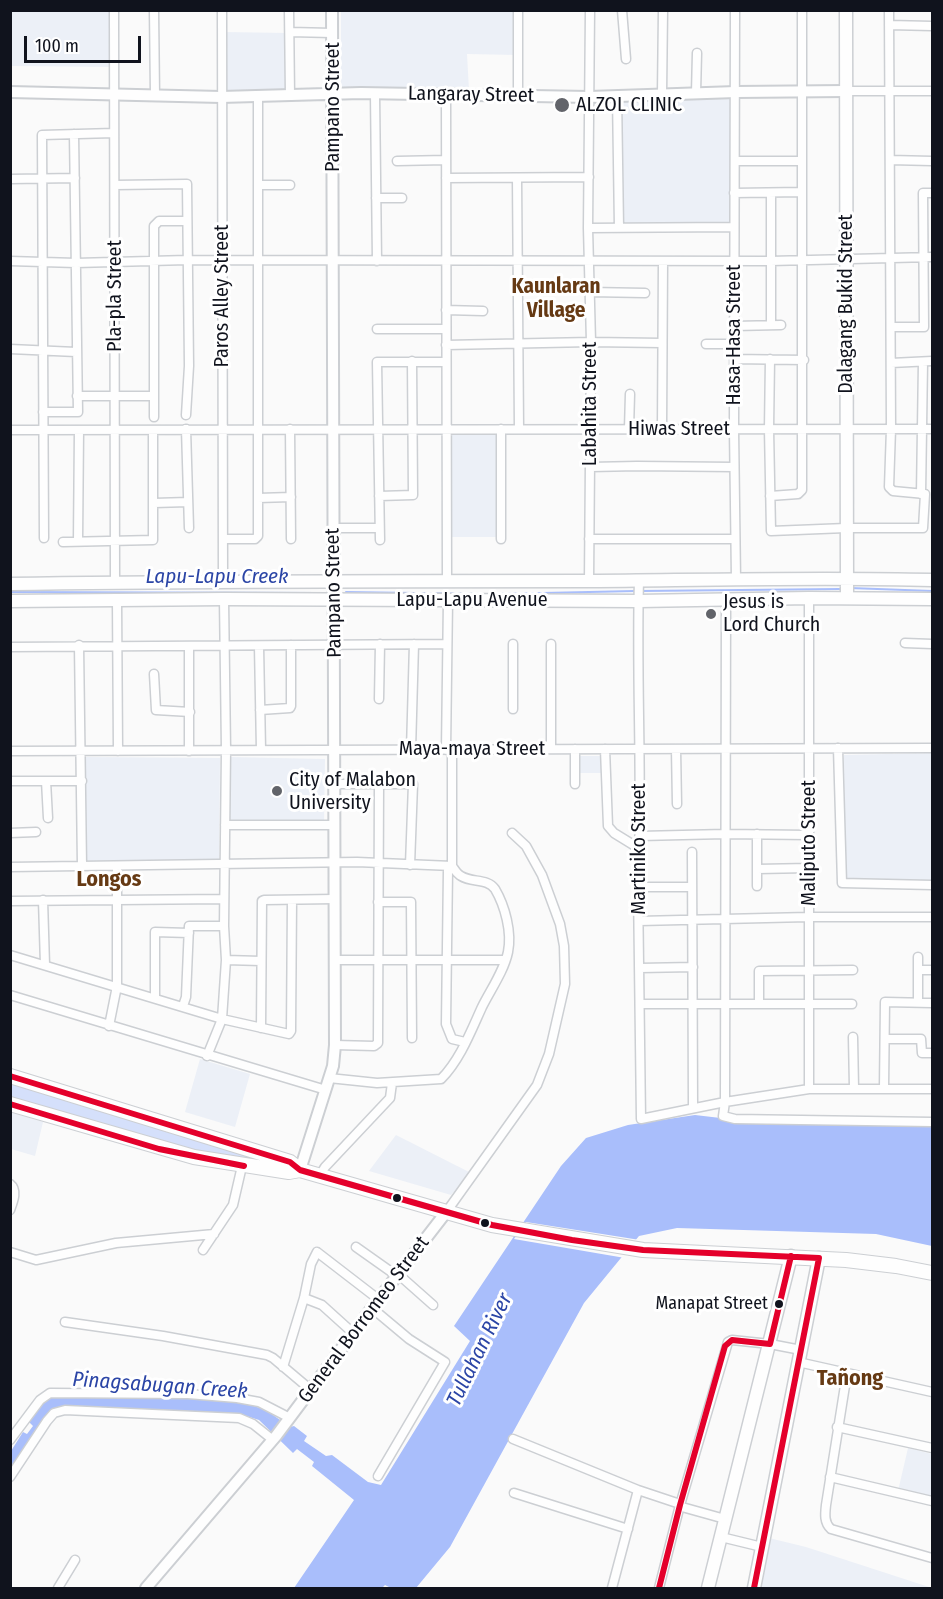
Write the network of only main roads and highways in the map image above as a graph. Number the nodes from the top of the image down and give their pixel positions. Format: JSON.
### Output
{"nodes":[{"id":1,"x":846,"y":10,"type":"edge"},
{"id":2,"x":847,"y":577,"type":"junction"},
{"id":3,"x":494,"y":580,"type":"junction"},
{"id":4,"x":933,"y":580,"type":"edge"},
{"id":5,"x":10,"y":584,"type":"edge"},
{"id":6,"x":639,"y":590,"type":"junction"},
{"id":7,"x":847,"y":598,"type":"junction"},
{"id":8,"x":933,"y":599,"type":"edge"},
{"id":9,"x":10,"y":601,"type":"edge"},
{"id":10,"x":495,"y":601,"type":"junction"},
{"id":11,"x":10,"y":1076,"type":"edge"},
{"id":12,"x":10,"y":1104,"type":"edge"},
{"id":13,"x":300,"y":1170,"type":"junction"},
{"id":14,"x":791,"y":1256,"type":"junction"},
{"id":15,"x":819,"y":1258,"type":"junction"},
{"id":16,"x":933,"y":1273,"type":"edge"},
{"id":17,"x":708,"y":1588,"type":"edge"},
{"id":18,"x":754,"y":1588,"type":"edge"}],
"edges":[{"from":1,"to":2,"type":"main road","name":"Dalagang Bukid Street"},
{"from":2,"to":4,"type":"main road","name":"Lapu-Lapu Avenue"},
{"from":2,"to":6,"type":"main road","name":"Lapu-Lapu Avenue"},
{"from":2,"to":7,"type":"main road","name":"Dalagang Bukid Street"},
{"from":3,"to":5,"type":"main road","name":"Lapu-Lapu Avenue"},
{"from":3,"to":6,"type":"main road","name":"Lapu-Lapu Avenue"},
{"from":3,"to":10,"type":"main road"},
{"from":6,"to":7,"type":"main road","name":"Lapu-Lapu Avenue"},
{"from":6,"to":10,"type":"main road","name":"Lapu-Lapu Avenue"},
{"from":7,"to":8,"type":"main road","name":"Lapu-Lapu Avenue"},
{"from":9,"to":10,"type":"main road","name":"Lapu-Lapu Avenue"},
{"from":11,"to":13,"type":"highway"},
{"from":12,"to":13,"type":"highway"},
{"from":13,"to":14,"type":"highway"},
{"from":14,"to":15,"type":"highway"},
{"from":14,"to":17,"type":"main road"},
{"from":15,"to":16,"type":"highway"},
{"from":15,"to":18,"type":"main road"}]}
